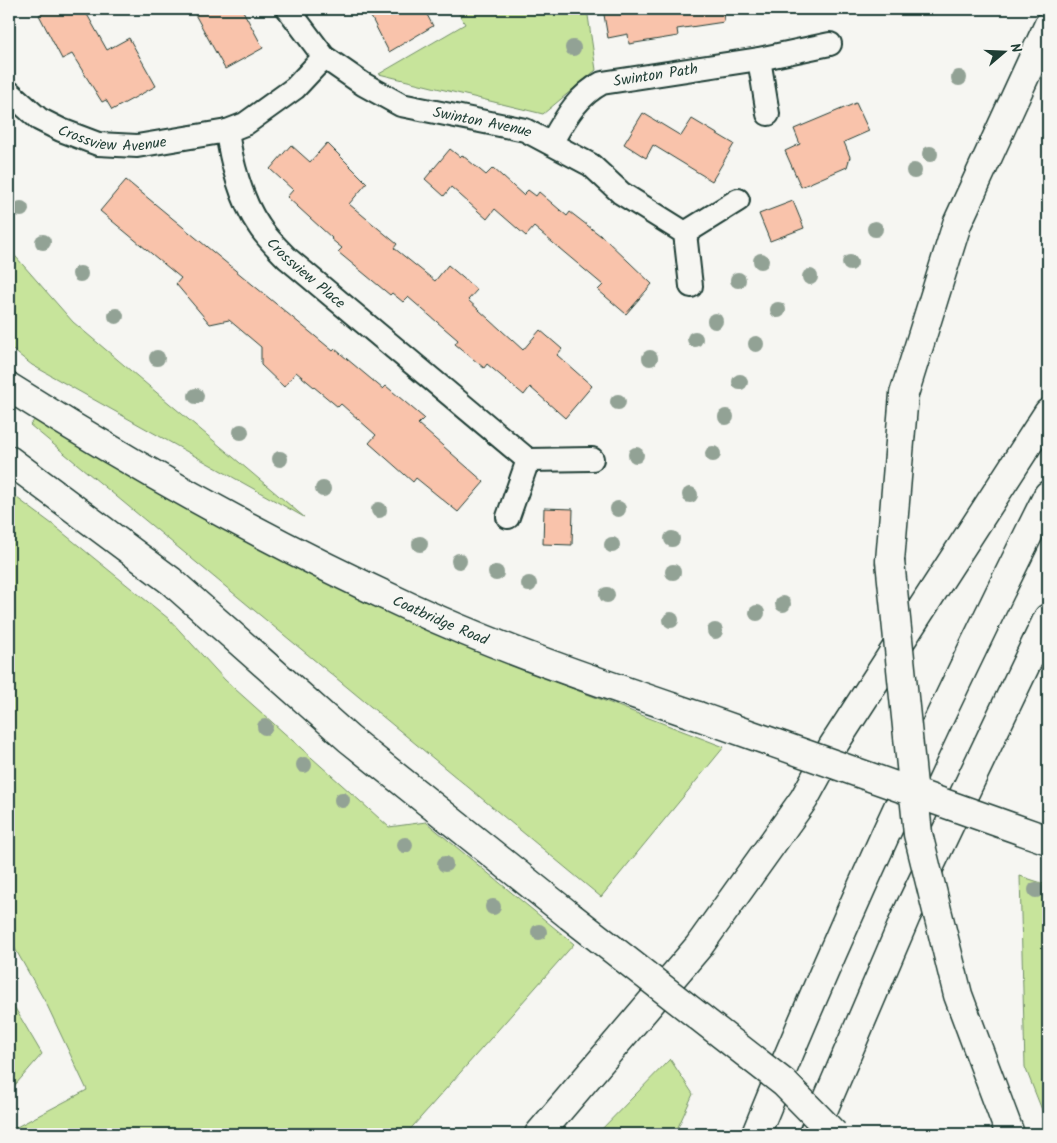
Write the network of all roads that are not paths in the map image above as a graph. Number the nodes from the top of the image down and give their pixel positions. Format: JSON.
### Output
{"nodes":[{"id":1,"x":288,"y":9,"type":"edge"},
{"id":2,"x":1048,"y":26,"type":"edge"},
{"id":3,"x":830,"y":44,"type":"dead end"},
{"id":4,"x":324,"y":57,"type":"junction"},
{"id":5,"x":759,"y":59,"type":"junction"},
{"id":6,"x":9,"y":92,"type":"edge"},
{"id":7,"x":768,"y":114,"type":"dead end"},
{"id":8,"x":227,"y":131,"type":"junction"},
{"id":9,"x":551,"y":143,"type":"junction"},
{"id":10,"x":738,"y":200,"type":"dead end"},
{"id":11,"x":685,"y":233,"type":"junction"},
{"id":12,"x":691,"y":286,"type":"dead end"},
{"id":13,"x":9,"y":387,"type":"edge"},
{"id":14,"x":1048,"y":413,"type":"edge"},
{"id":15,"x":592,"y":459,"type":"dead end"},
{"id":16,"x":9,"y":460,"type":"edge"},
{"id":17,"x":528,"y":460,"type":"junction"},
{"id":18,"x":1048,"y":495,"type":"edge"},
{"id":19,"x":508,"y":517,"type":"dead end"},
{"id":20,"x":1048,"y":618,"type":"edge"},
{"id":21,"x":1048,"y":840,"type":"edge"},
{"id":22,"x":538,"y":1134,"type":"edge"},
{"id":23,"x":756,"y":1134,"type":"edge"},
{"id":24,"x":813,"y":1134,"type":"edge"},
{"id":25,"x":834,"y":1134,"type":"edge"},
{"id":26,"x":1010,"y":1134,"type":"edge"}],
"edges":[{"from":1,"to":4,"type":"street","name":"Swinton Avenue"},
{"from":2,"to":26,"type":"highway","bridge":true},
{"from":3,"to":5,"type":"street","name":"Swinton Path"},
{"from":4,"to":8,"type":"street"},
{"from":4,"to":9,"type":"street","name":"Swinton Avenue"},
{"from":5,"to":7,"type":"street"},
{"from":5,"to":9,"type":"street","name":"Swinton Path"},
{"from":6,"to":8,"type":"street","name":"Crossview Avenue"},
{"from":8,"to":17,"type":"street","name":"Crossview Place"},
{"from":9,"to":11,"type":"street","name":"Swinton Avenue"},
{"from":10,"to":11,"type":"street"},
{"from":11,"to":12,"type":"street"},
{"from":13,"to":21,"type":"highway","name":"Coatbridge Road","bridge":true},
{"from":14,"to":22,"type":"highway"},
{"from":15,"to":17,"type":"street"},
{"from":16,"to":25,"type":"highway","bridge":true},
{"from":17,"to":19,"type":"street"},
{"from":18,"to":23,"type":"highway"},
{"from":20,"to":24,"type":"highway"}]}
